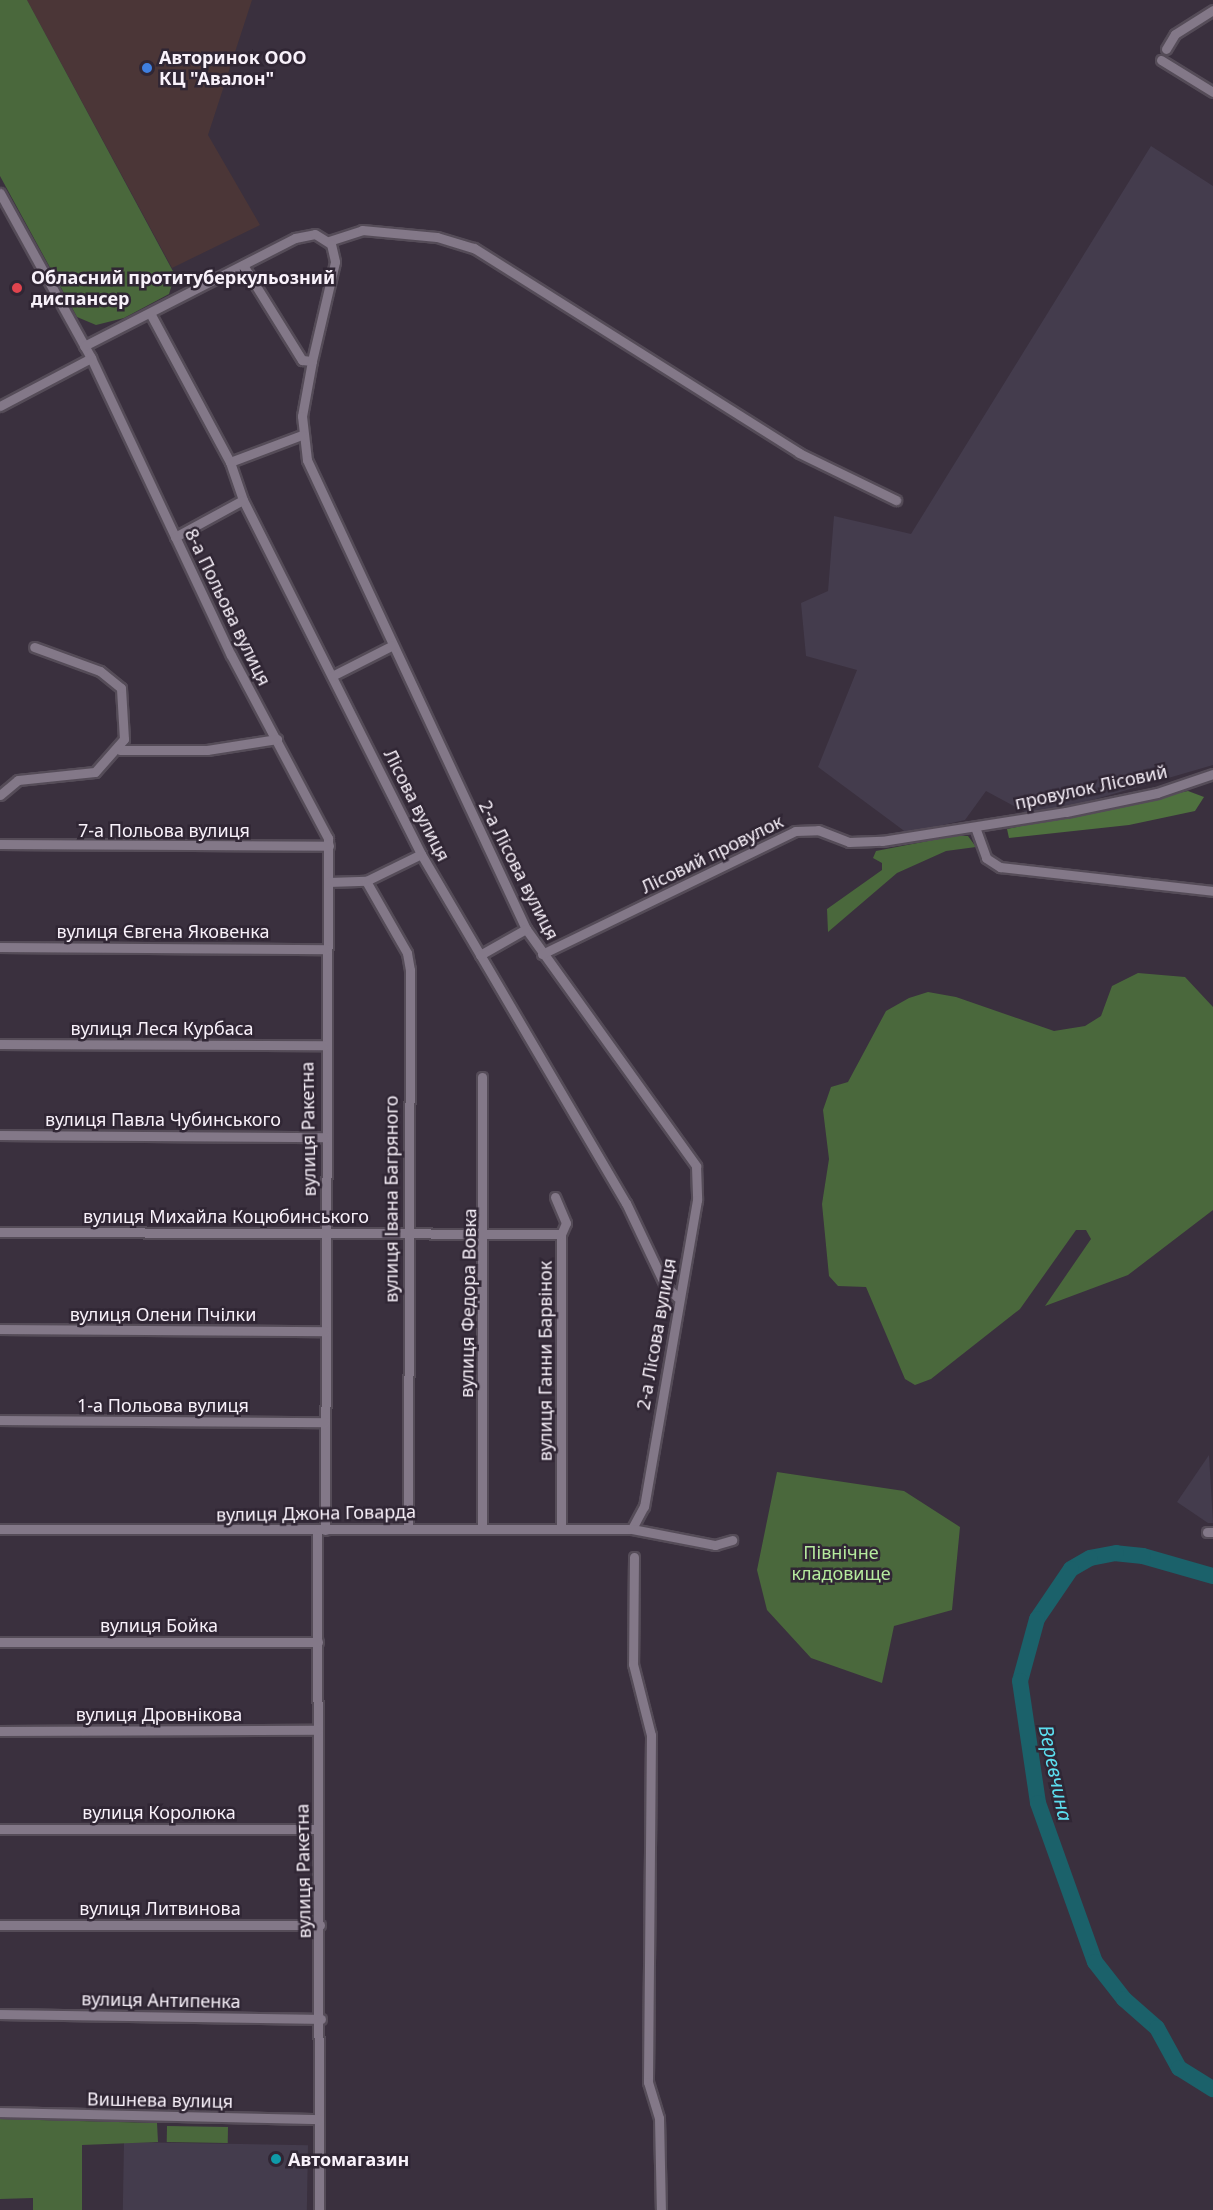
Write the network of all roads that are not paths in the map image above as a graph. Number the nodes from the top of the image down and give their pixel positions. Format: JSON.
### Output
{"nodes":[{"id":1,"x":1213,"y":10,"type":"edge"},
{"id":2,"x":1166,"y":49,"type":"dead end"},
{"id":3,"x":1161,"y":60,"type":"dead end"},
{"id":4,"x":1213,"y":92,"type":"edge"},
{"id":5,"x":0,"y":193,"type":"edge"},
{"id":6,"x":329,"y":241,"type":"junction"},
{"id":7,"x":243,"y":265,"type":"junction"},
{"id":8,"x":150,"y":313,"type":"junction"},
{"id":9,"x":84,"y":346,"type":"junction"},
{"id":10,"x":91,"y":358,"type":"junction"},
{"id":11,"x":312,"y":361,"type":"junction"},
{"id":12,"x":0,"y":406,"type":"edge"},
{"id":13,"x":302,"y":435,"type":"junction"},
{"id":14,"x":230,"y":462,"type":"junction"},
{"id":15,"x":243,"y":500,"type":"junction"},
{"id":16,"x":896,"y":500,"type":"dead end"},
{"id":17,"x":175,"y":537,"type":"junction"},
{"id":18,"x":393,"y":645,"type":"junction"},
{"id":19,"x":34,"y":647,"type":"dead end"},
{"id":20,"x":332,"y":676,"type":"junction"},
{"id":21,"x":277,"y":739,"type":"junction"},
{"id":22,"x":120,"y":750,"type":"junction"},
{"id":23,"x":1213,"y":774,"type":"edge"},
{"id":24,"x":0,"y":795,"type":"edge"},
{"id":25,"x":975,"y":827,"type":"junction"},
{"id":26,"x":0,"y":844,"type":"edge"},
{"id":27,"x":329,"y":846,"type":"junction"},
{"id":28,"x":421,"y":854,"type":"junction"},
{"id":29,"x":366,"y":881,"type":"junction"},
{"id":30,"x":328,"y":882,"type":"junction"},
{"id":31,"x":1213,"y":891,"type":"edge"},
{"id":32,"x":526,"y":928,"type":"junction"},
{"id":33,"x":0,"y":946,"type":"edge"},
{"id":34,"x":327,"y":949,"type":"junction"},
{"id":35,"x":542,"y":954,"type":"junction"},
{"id":36,"x":480,"y":955,"type":"junction"},
{"id":37,"x":0,"y":1044,"type":"edge"},
{"id":38,"x":323,"y":1045,"type":"junction"},
{"id":39,"x":482,"y":1077,"type":"dead end"},
{"id":40,"x":0,"y":1135,"type":"edge"},
{"id":41,"x":325,"y":1137,"type":"junction"},
{"id":42,"x":555,"y":1197,"type":"dead end"},
{"id":43,"x":0,"y":1232,"type":"edge"},
{"id":44,"x":325,"y":1233,"type":"junction"},
{"id":45,"x":485,"y":1233,"type":"junction"},
{"id":46,"x":406,"y":1234,"type":"junction"},
{"id":47,"x":561,"y":1234,"type":"junction"},
{"id":48,"x":677,"y":1297,"type":"junction"},
{"id":49,"x":0,"y":1329,"type":"edge"},
{"id":50,"x":325,"y":1331,"type":"junction"},
{"id":51,"x":0,"y":1420,"type":"edge"},
{"id":52,"x":325,"y":1422,"type":"junction"},
{"id":53,"x":408,"y":1528,"type":"junction"},
{"id":54,"x":0,"y":1529,"type":"edge"},
{"id":55,"x":561,"y":1529,"type":"junction"},
{"id":56,"x":321,"y":1530,"type":"junction"},
{"id":57,"x":482,"y":1530,"type":"junction"},
{"id":58,"x":632,"y":1530,"type":"junction"},
{"id":59,"x":732,"y":1540,"type":"dead end"},
{"id":60,"x":634,"y":1557,"type":"dead end"},
{"id":61,"x":0,"y":1642,"type":"edge"},
{"id":62,"x":318,"y":1642,"type":"junction"},
{"id":63,"x":0,"y":1731,"type":"edge"},
{"id":64,"x":318,"y":1731,"type":"junction"},
{"id":65,"x":0,"y":1829,"type":"edge"},
{"id":66,"x":318,"y":1829,"type":"junction"},
{"id":67,"x":0,"y":1925,"type":"edge"},
{"id":68,"x":320,"y":1925,"type":"junction"},
{"id":69,"x":0,"y":2014,"type":"edge"},
{"id":70,"x":321,"y":2019,"type":"junction"},
{"id":71,"x":0,"y":2112,"type":"edge"},
{"id":72,"x":319,"y":2120,"type":"junction"},
{"id":73,"x":319,"y":2210,"type":"edge"},
{"id":74,"x":661,"y":2210,"type":"edge"}],
"edges":[{"from":1,"to":2,"type":"street"},
{"from":3,"to":4,"type":"street"},
{"from":5,"to":9,"type":"street","name":"8-а Польова вулиця"},
{"from":6,"to":7,"type":"street"},
{"from":6,"to":11,"type":"street","name":"2-а Лісова вулиця"},
{"from":6,"to":16,"type":"street"},
{"from":7,"to":8,"type":"street"},
{"from":7,"to":11,"type":"street"},
{"from":8,"to":9,"type":"street"},
{"from":8,"to":14,"type":"street","name":"Лісова вулиця"},
{"from":9,"to":10,"type":"street","name":"8-а Польова вулиця"},
{"from":10,"to":12,"type":"street"},
{"from":10,"to":17,"type":"street","name":"8-а Польова вулиця"},
{"from":11,"to":13,"type":"street","name":"2-а Лісова вулиця"},
{"from":13,"to":14,"type":"street"},
{"from":13,"to":18,"type":"street","name":"2-а Лісова вулиця"},
{"from":14,"to":15,"type":"street","name":"Лісова вулиця"},
{"from":15,"to":17,"type":"street"},
{"from":15,"to":20,"type":"street","name":"Лісова вулиця"},
{"from":17,"to":21,"type":"street","name":"8-а Польова вулиця"},
{"from":18,"to":20,"type":"street"},
{"from":18,"to":32,"type":"street","name":"2-а Лісова вулиця"},
{"from":19,"to":22,"type":"street"},
{"from":20,"to":28,"type":"street","name":"Лісова вулиця"},
{"from":21,"to":22,"type":"street"},
{"from":21,"to":27,"type":"street","name":"вулиця Ракетна"},
{"from":22,"to":24,"type":"street"},
{"from":23,"to":25,"type":"street","name":"провулок Лісовий"},
{"from":25,"to":31,"type":"street"},
{"from":25,"to":35,"type":"street","name":"Лісовий провулок"},
{"from":26,"to":27,"type":"street","name":"7-а Польова вулиця"},
{"from":27,"to":30,"type":"street","name":"вулиця Ракетна"},
{"from":28,"to":29,"type":"street"},
{"from":28,"to":36,"type":"street","name":"Лісова вулиця"},
{"from":29,"to":30,"type":"street"},
{"from":29,"to":46,"type":"street","name":"вулиця Івана Багряного"},
{"from":30,"to":34,"type":"street","name":"вулиця Ракетна"},
{"from":32,"to":35,"type":"street","name":"2-а Лісова вулиця"},
{"from":32,"to":36,"type":"street"},
{"from":33,"to":34,"type":"street","name":"вулиця Євгена Яковенка"},
{"from":34,"to":38,"type":"street","name":"вулиця Ракетна"},
{"from":35,"to":48,"type":"street","name":"2-а Лісова вулиця"},
{"from":36,"to":48,"type":"street","name":"Лісова вулиця"},
{"from":37,"to":38,"type":"street","name":"вулиця Леся Курбаса"},
{"from":38,"to":41,"type":"street","name":"вулиця Ракетна"},
{"from":39,"to":45,"type":"street","name":"вулиця Федора Вовка"},
{"from":40,"to":41,"type":"street","name":"вулиця Павла Чубинського"},
{"from":41,"to":44,"type":"street","name":"вулиця Ракетна"},
{"from":42,"to":47,"type":"street","name":"вулиця Ганни Барвінок"},
{"from":43,"to":44,"type":"street","name":"вулиця Михайла Коцюбинського"},
{"from":44,"to":46,"type":"street","name":"вулиця Михайла Коцюбинського"},
{"from":44,"to":50,"type":"street","name":"вулиця Ракетна"},
{"from":45,"to":46,"type":"street","name":"вулиця Михайла Коцюбинського"},
{"from":45,"to":47,"type":"street","name":"вулиця Михайла Коцюбинського"},
{"from":45,"to":57,"type":"street","name":"вулиця Федора Вовка"},
{"from":46,"to":53,"type":"street","name":"вулиця Івана Багряного"},
{"from":47,"to":55,"type":"street","name":"вулиця Ганни Барвінок"},
{"from":48,"to":58,"type":"street","name":"2-а Лісова вулиця"},
{"from":49,"to":50,"type":"street","name":"вулиця Олени Пчілки"},
{"from":50,"to":52,"type":"street","name":"вулиця Ракетна"},
{"from":51,"to":52,"type":"street","name":"1-а Польова вулиця"},
{"from":52,"to":56,"type":"street","name":"вулиця Ракетна"},
{"from":53,"to":56,"type":"street","name":"вулиця Джона Говарда"},
{"from":53,"to":57,"type":"street","name":"вулиця Джона Говарда"},
{"from":54,"to":56,"type":"street","name":"вулиця Джона Говарда"},
{"from":55,"to":57,"type":"street","name":"вулиця Джона Говарда"},
{"from":55,"to":58,"type":"street","name":"вулиця Джона Говарда"},
{"from":56,"to":62,"type":"street","name":"вулиця Ракетна"},
{"from":58,"to":59,"type":"street","name":"вулиця Джона Говарда"},
{"from":60,"to":74,"type":"street"},
{"from":61,"to":62,"type":"street","name":"вулиця Бойка"},
{"from":62,"to":64,"type":"street","name":"вулиця Ракетна"},
{"from":63,"to":64,"type":"street","name":"вулиця Дровнікова"},
{"from":64,"to":66,"type":"street","name":"вулиця Ракетна"},
{"from":65,"to":66,"type":"street","name":"вулиця Королюка"},
{"from":66,"to":68,"type":"street","name":"вулиця Ракетна"},
{"from":67,"to":68,"type":"street","name":"вулиця Литвинова"},
{"from":68,"to":70,"type":"street","name":"вулиця Ракетна"},
{"from":69,"to":70,"type":"street","name":"вулиця Антипенка"},
{"from":70,"to":72,"type":"street","name":"вулиця Ракетна"},
{"from":71,"to":72,"type":"street","name":"Вишнева вулиця"},
{"from":72,"to":73,"type":"street","name":"вулиця Ракетна"}]}
